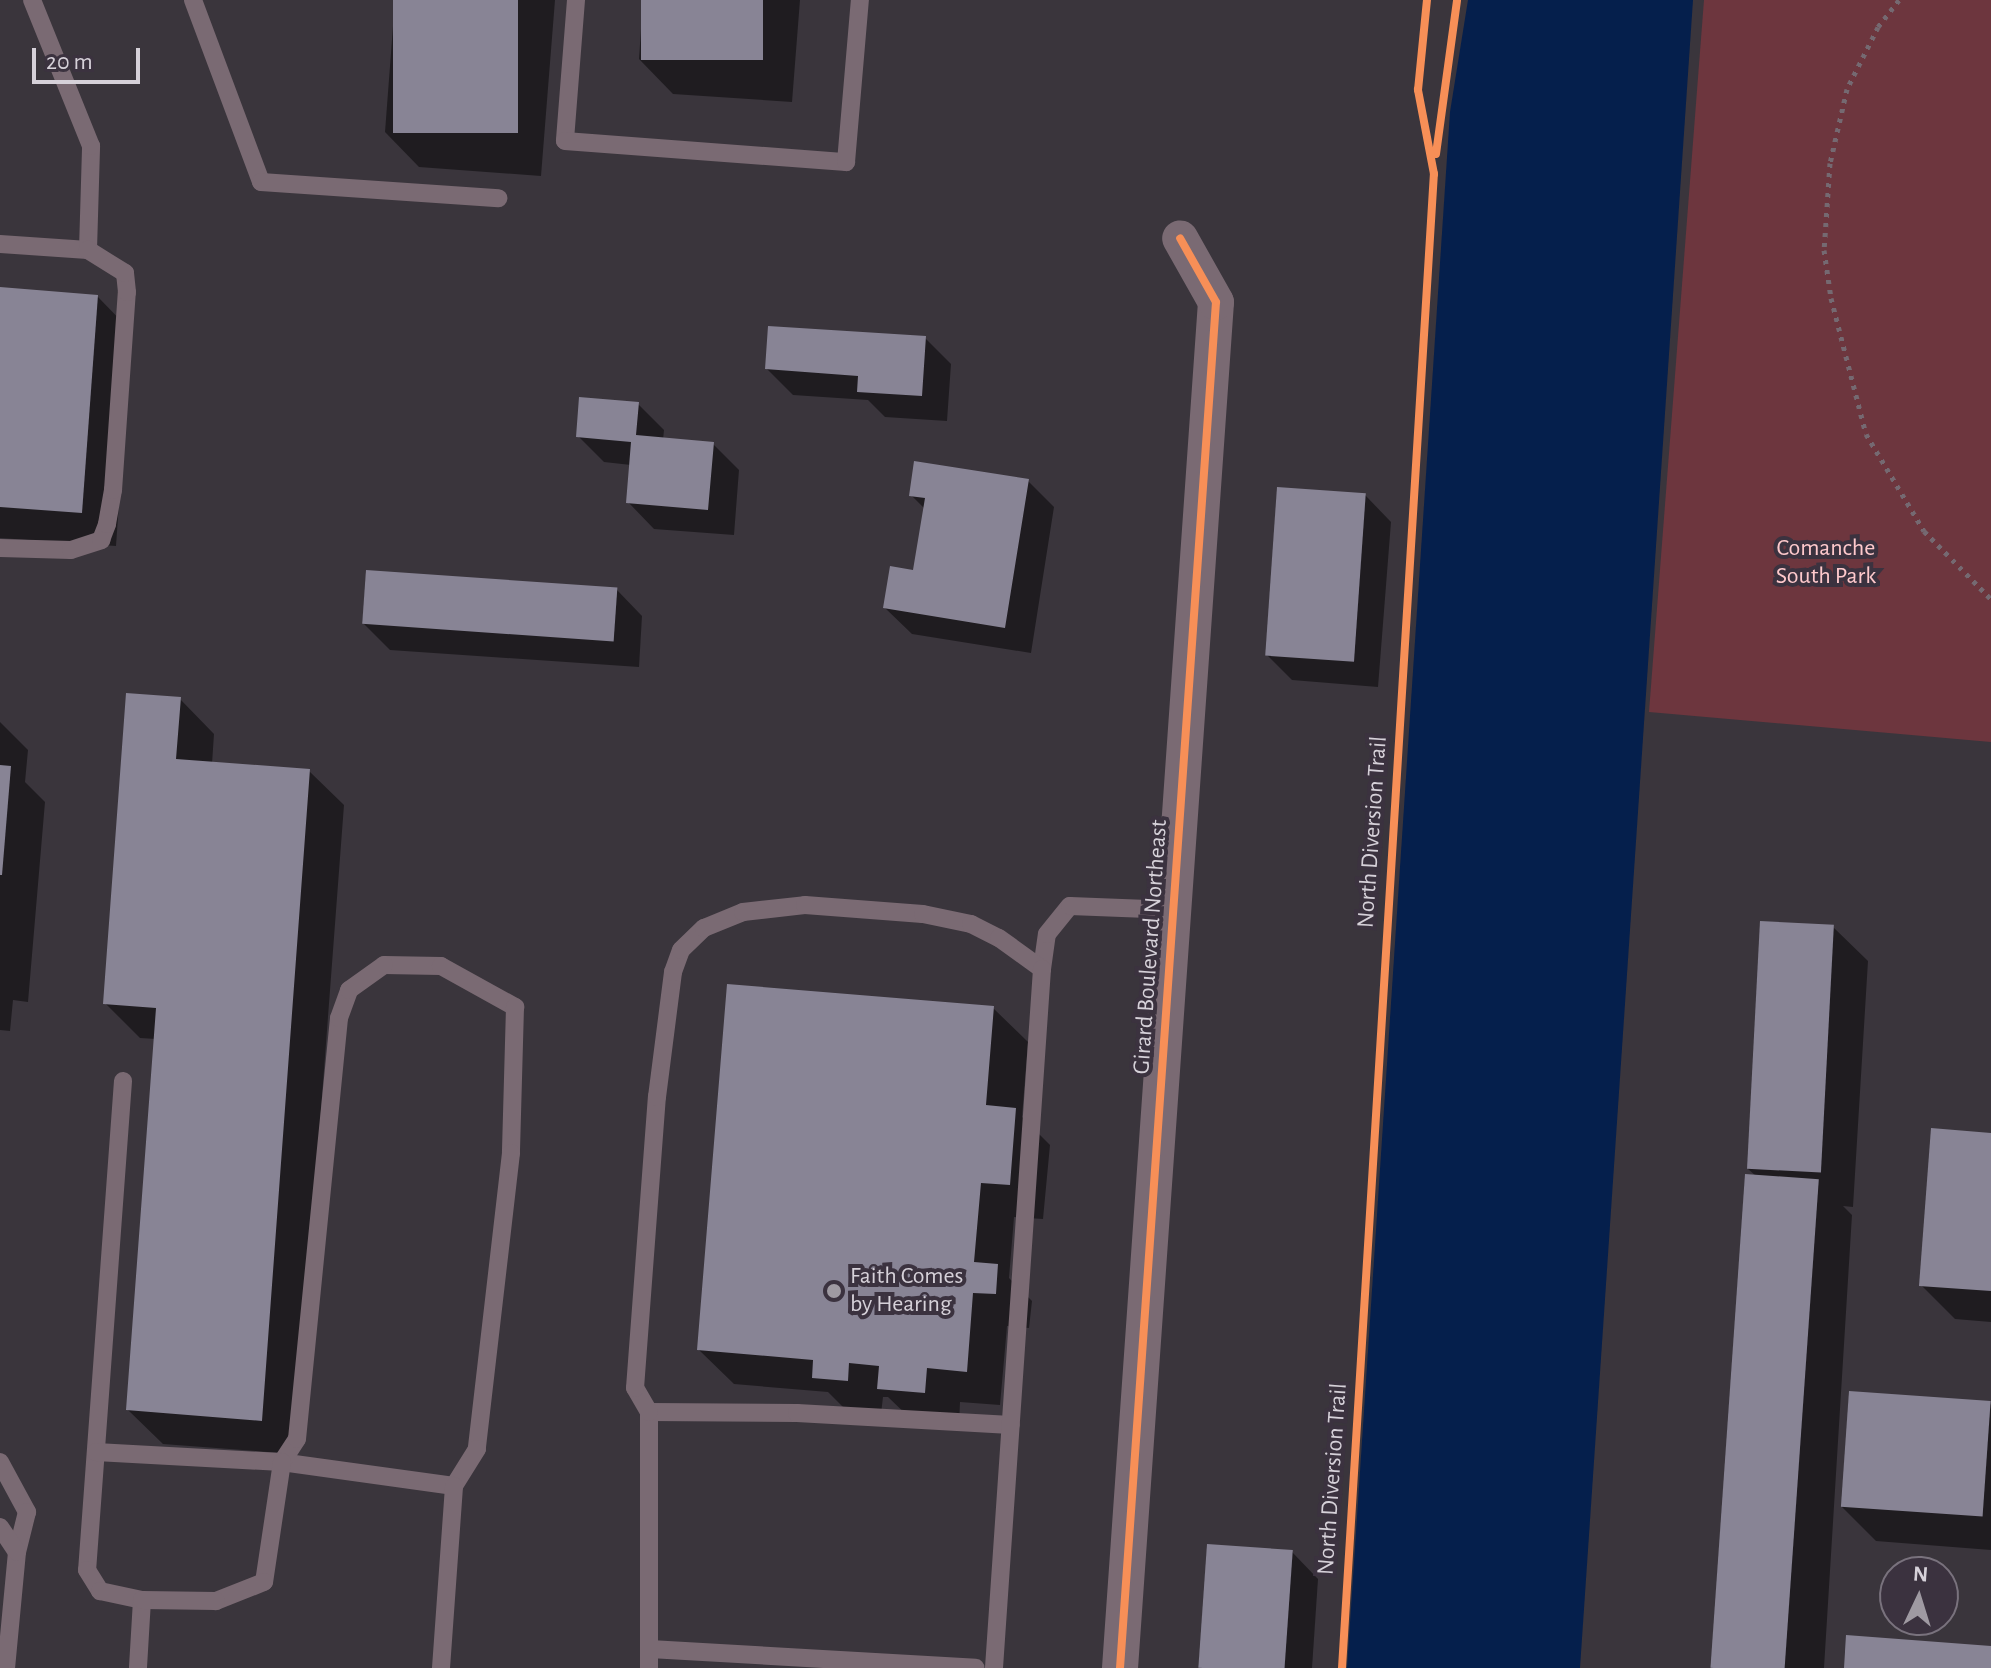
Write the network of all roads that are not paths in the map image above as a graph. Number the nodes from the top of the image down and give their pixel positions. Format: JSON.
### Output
{"nodes":[{"id":1,"x":32,"y":0,"type":"edge"},
{"id":2,"x":193,"y":0,"type":"edge"},
{"id":3,"x":576,"y":0,"type":"edge"},
{"id":4,"x":860,"y":0,"type":"edge"},
{"id":5,"x":498,"y":198,"type":"dead end"},
{"id":6,"x":1180,"y":238,"type":"dead end"},
{"id":7,"x":0,"y":244,"type":"edge"},
{"id":8,"x":88,"y":250,"type":"junction"},
{"id":9,"x":0,"y":548,"type":"edge"},
{"id":10,"x":1174,"y":910,"type":"junction"},
{"id":11,"x":1042,"y":969,"type":"junction"},
{"id":12,"x":123,"y":1081,"type":"dead end"},
{"id":13,"x":649,"y":1412,"type":"junction"},
{"id":14,"x":1011,"y":1425,"type":"junction"},
{"id":15,"x":96,"y":1452,"type":"junction"},
{"id":16,"x":0,"y":1462,"type":"edge"},
{"id":17,"x":282,"y":1462,"type":"junction"},
{"id":18,"x":454,"y":1486,"type":"junction"},
{"id":19,"x":0,"y":1527,"type":"edge"},
{"id":20,"x":8,"y":1553,"type":"edge"},
{"id":21,"x":142,"y":1600,"type":"junction"},
{"id":22,"x":650,"y":1649,"type":"junction"},
{"id":23,"x":808,"y":1664,"type":"edge"},
{"id":24,"x":6,"y":1668,"type":"edge"},
{"id":25,"x":138,"y":1668,"type":"edge"},
{"id":26,"x":441,"y":1668,"type":"edge"},
{"id":27,"x":649,"y":1668,"type":"edge"},
{"id":28,"x":975,"y":1668,"type":"edge"},
{"id":29,"x":994,"y":1668,"type":"edge"},
{"id":30,"x":1120,"y":1668,"type":"edge"}],
"edges":[{"from":1,"to":8,"type":"lane"},
{"from":2,"to":5,"type":"lane"},
{"from":3,"to":4,"type":"lane"},
{"from":6,"to":10,"type":"street","name":"Girard Boulevard Northeast"},
{"from":7,"to":8,"type":"lane"},
{"from":8,"to":9,"type":"lane"},
{"from":10,"to":11,"type":"lane"},
{"from":10,"to":30,"type":"street","name":"Girard Boulevard Northeast"},
{"from":11,"to":13,"type":"lane"},
{"from":11,"to":14,"type":"lane"},
{"from":12,"to":15,"type":"lane"},
{"from":13,"to":14,"type":"lane"},
{"from":13,"to":22,"type":"lane"},
{"from":14,"to":29,"type":"lane"},
{"from":15,"to":17,"type":"lane"},
{"from":15,"to":21,"type":"lane"},
{"from":16,"to":20,"type":"lane"},
{"from":17,"to":18,"type":"lane"},
{"from":17,"to":18,"type":"lane"},
{"from":17,"to":21,"type":"lane"},
{"from":18,"to":26,"type":"lane"},
{"from":19,"to":20,"type":"lane"},
{"from":20,"to":24,"type":"lane"},
{"from":21,"to":25,"type":"lane"},
{"from":22,"to":23,"type":"lane"},
{"from":22,"to":27,"type":"lane"},
{"from":23,"to":28,"type":"lane"}]}
